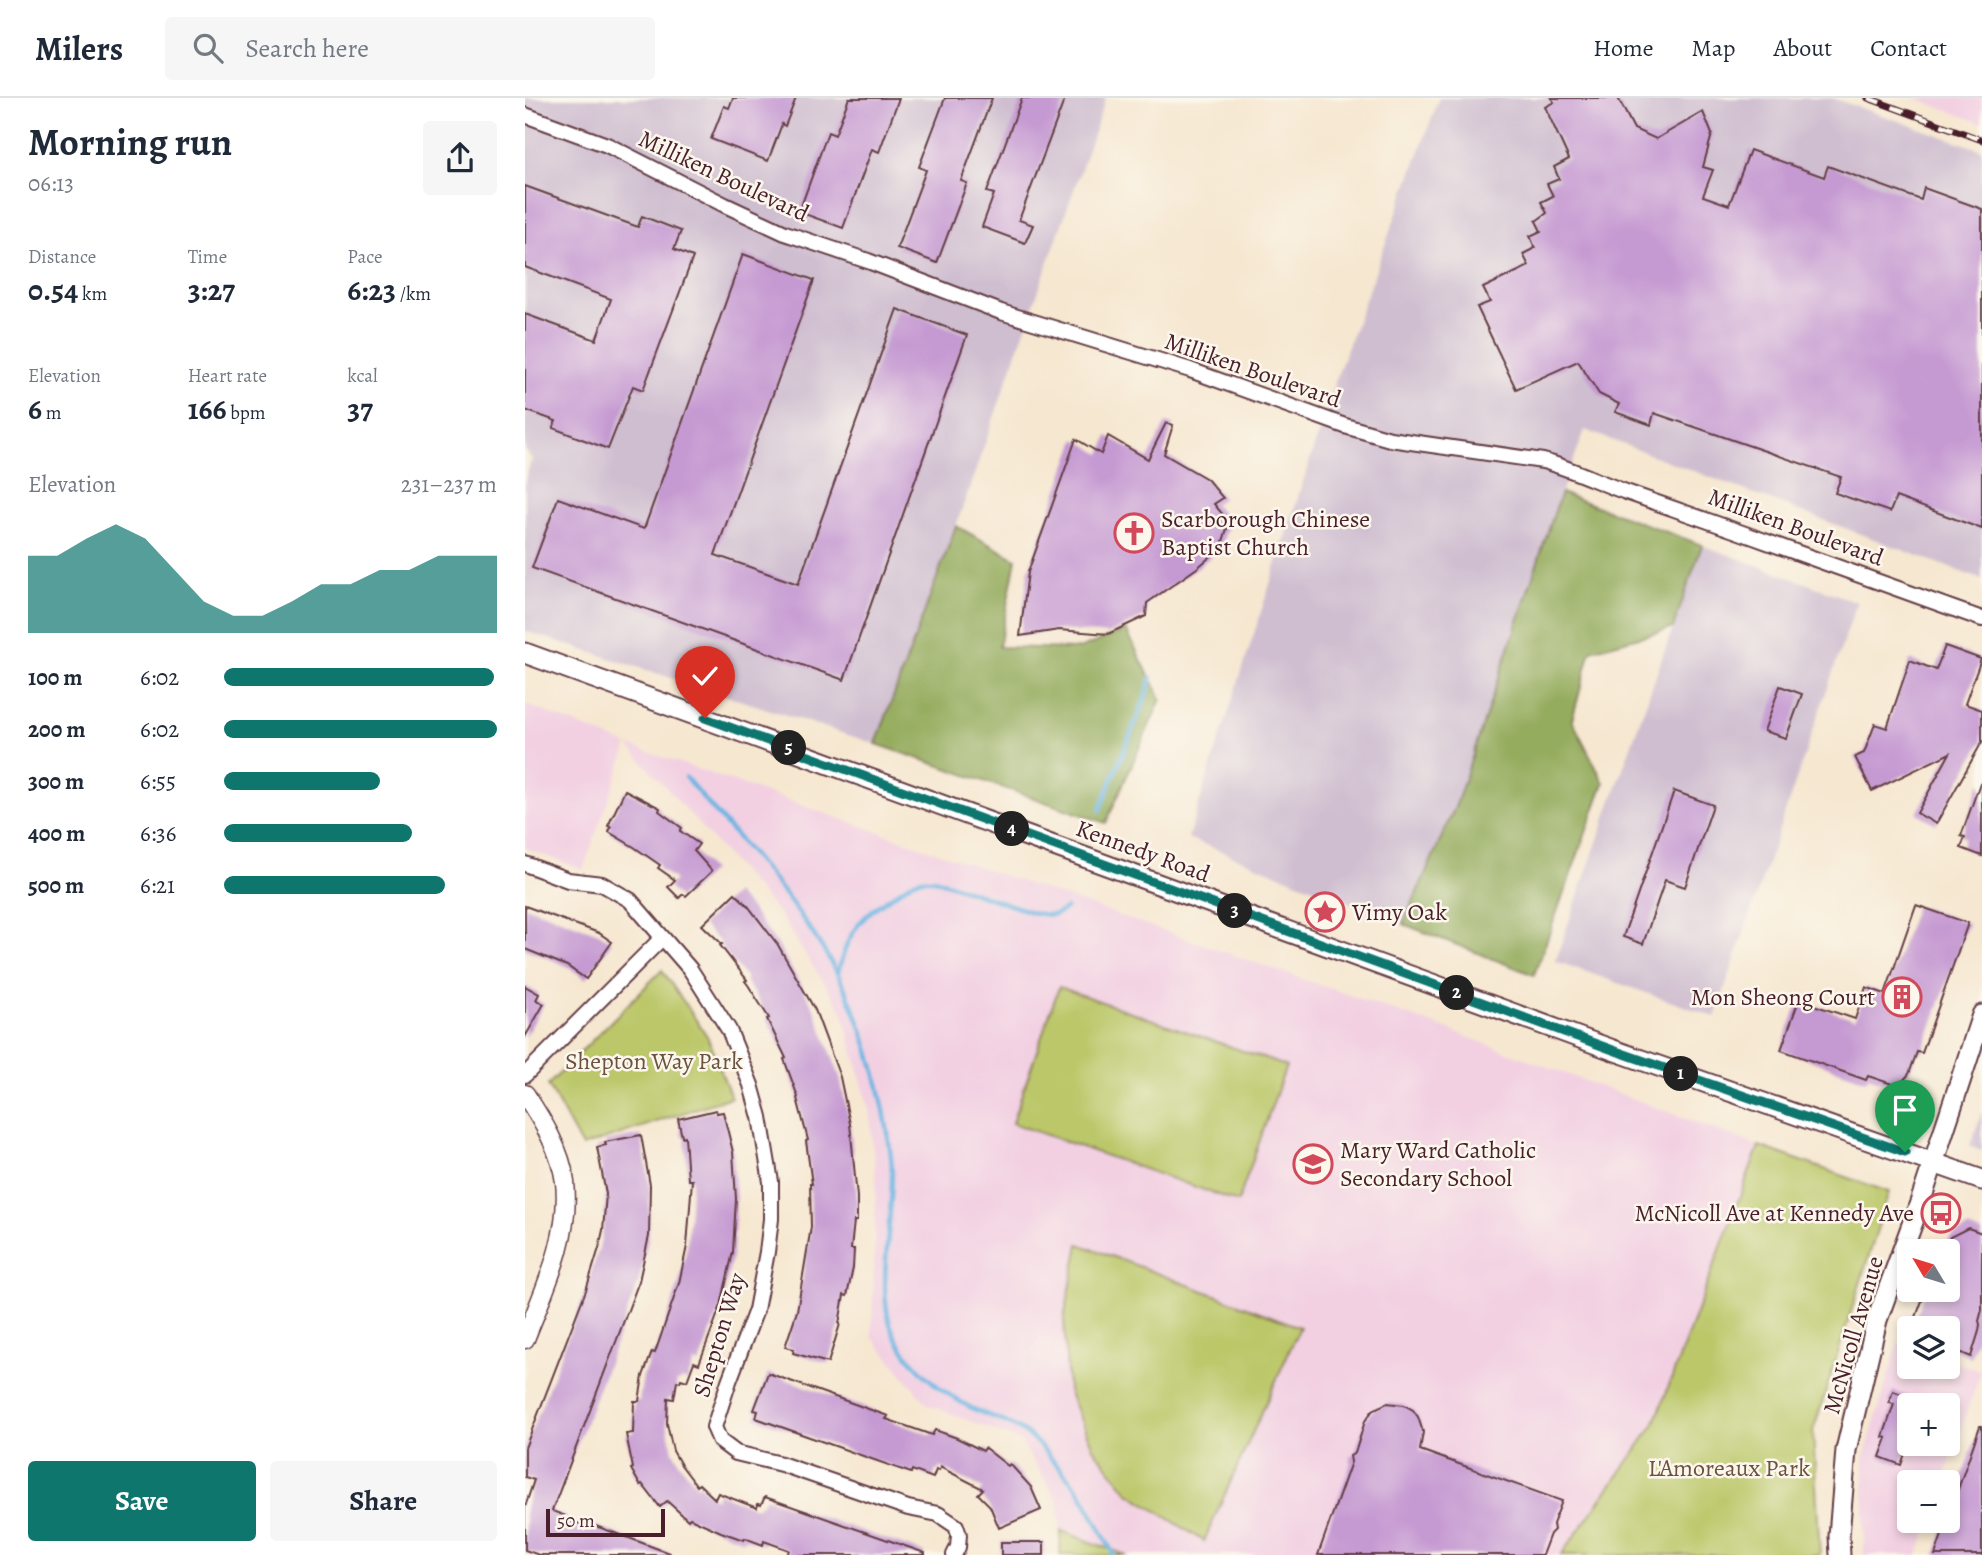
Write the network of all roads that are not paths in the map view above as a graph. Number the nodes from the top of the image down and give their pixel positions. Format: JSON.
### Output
{"nodes":[{"id":1,"x":525,"y":115,"type":"edge"},
{"id":2,"x":1982,"y":619,"type":"edge"},
{"id":3,"x":525,"y":653,"type":"edge"},
{"id":4,"x":525,"y":864,"type":"edge"},
{"id":5,"x":662,"y":938,"type":"junction"},
{"id":6,"x":1982,"y":1016,"type":"edge"},
{"id":7,"x":525,"y":1075,"type":"edge"},
{"id":8,"x":525,"y":1094,"type":"edge"},
{"id":9,"x":1933,"y":1162,"type":"junction"},
{"id":10,"x":1982,"y":1180,"type":"edge"},
{"id":11,"x":525,"y":1339,"type":"edge"},
{"id":12,"x":954,"y":1555,"type":"edge"},
{"id":13,"x":1840,"y":1555,"type":"edge"}],
"edges":[{"from":1,"to":2,"type":"street","name":"Milliken Boulevard"},
{"from":3,"to":9,"type":"main road","name":"Kennedy Road"},
{"from":4,"to":5,"type":"street","name":"Shepton Way"},
{"from":5,"to":7,"type":"street"},
{"from":5,"to":12,"type":"street","name":"Shepton Way"},
{"from":6,"to":9,"type":"main road","name":"McNicoll Avenue"},
{"from":8,"to":11,"type":"street"},
{"from":9,"to":10,"type":"main road","name":"Kennedy Road"},
{"from":9,"to":13,"type":"main road","name":"McNicoll Avenue"}]}
